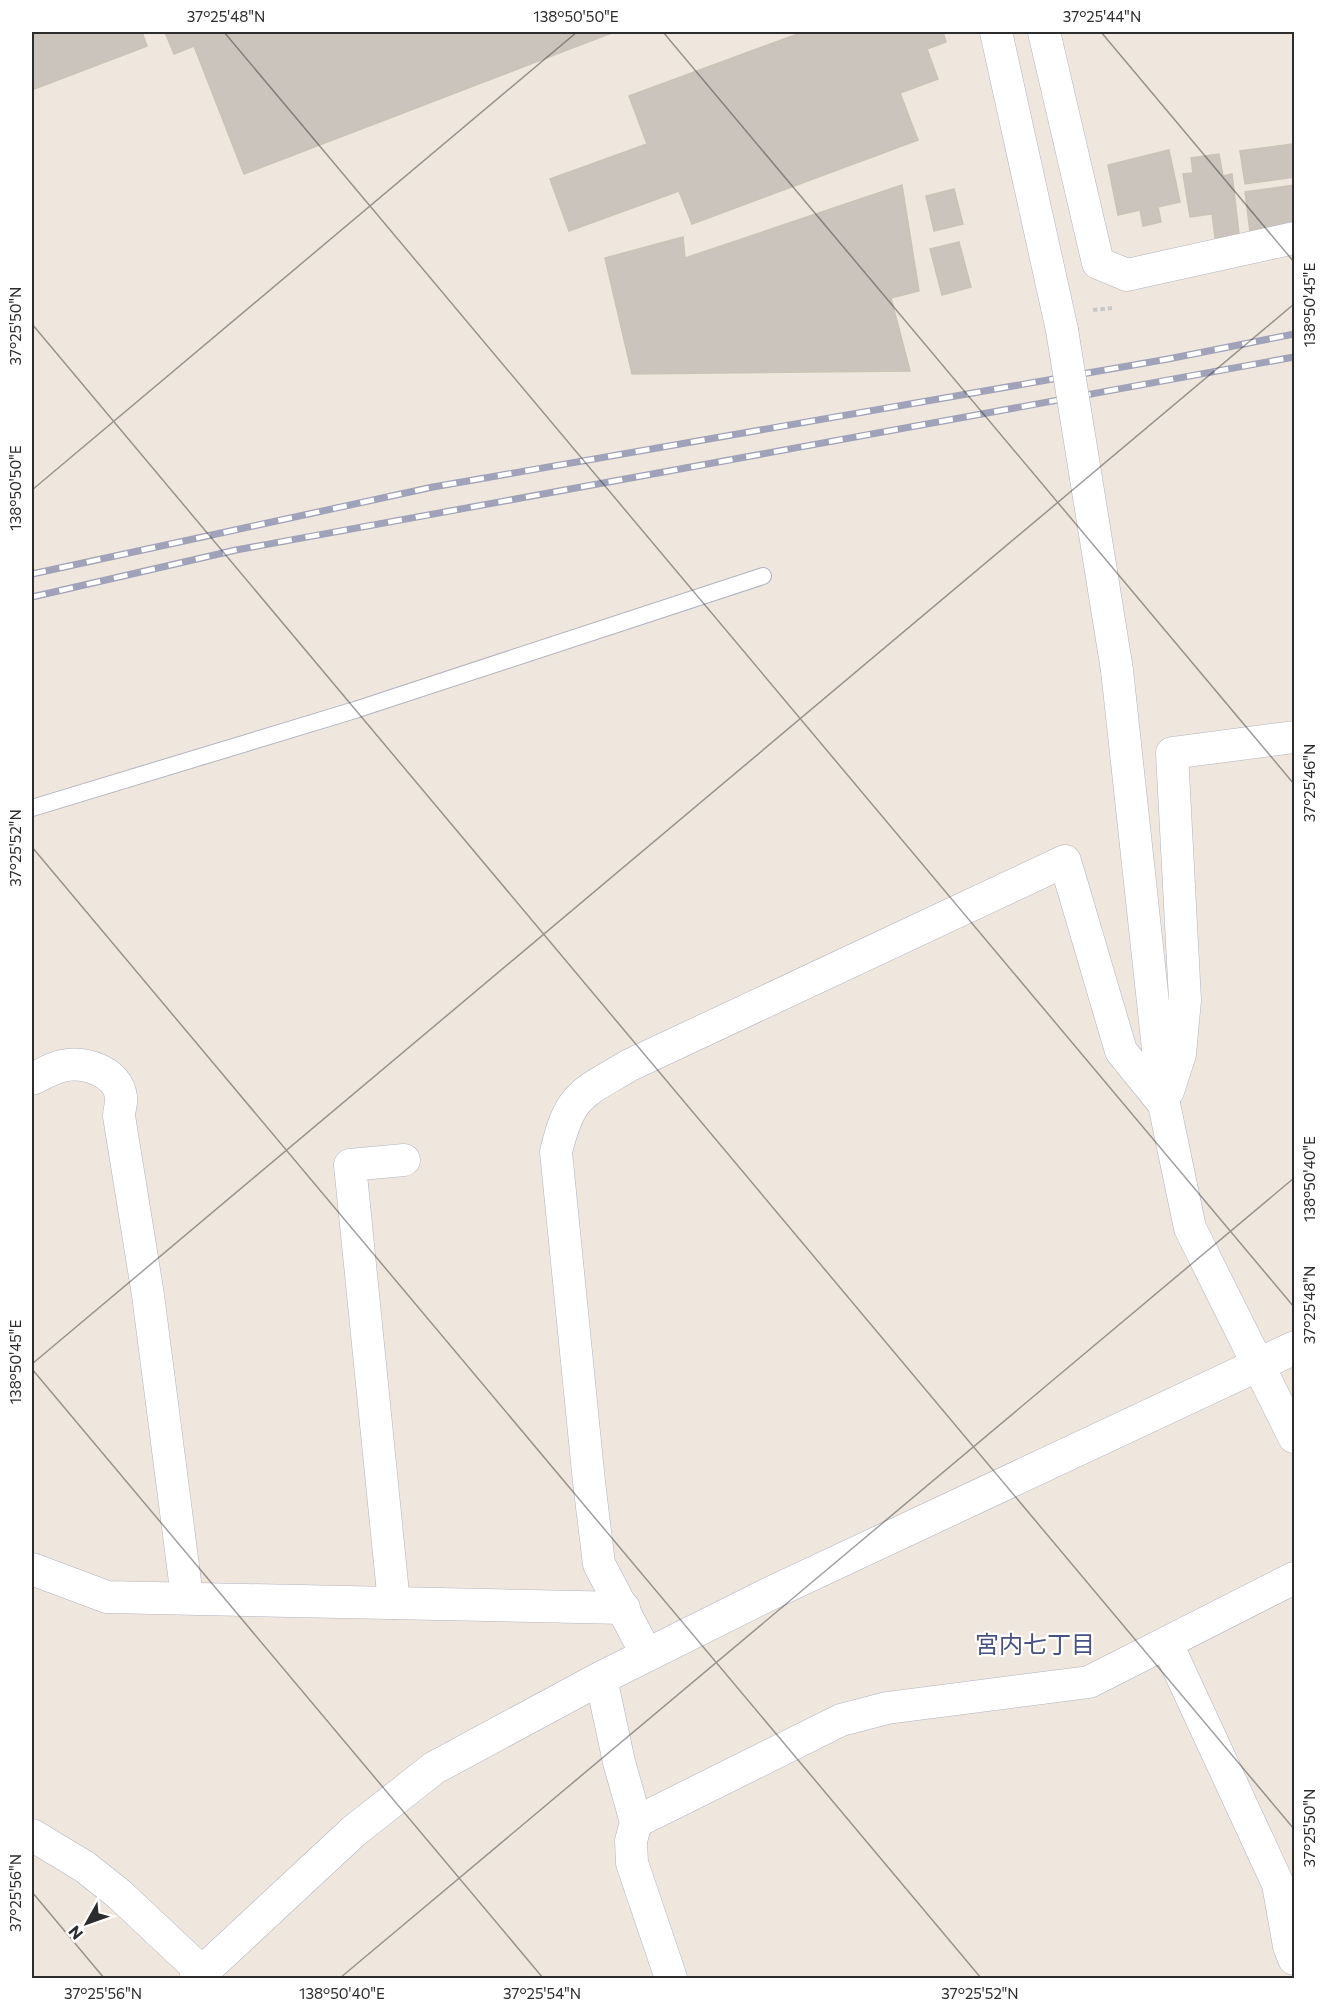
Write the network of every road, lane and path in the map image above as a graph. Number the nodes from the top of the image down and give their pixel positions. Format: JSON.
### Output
{"nodes":[{"id":1,"x":996,"y":32,"type":"edge"},
{"id":2,"x":1044,"y":32,"type":"edge"},
{"id":3,"x":1294,"y":238,"type":"edge"},
{"id":4,"x":763,"y":576,"type":"dead end"},
{"id":5,"x":1294,"y":737,"type":"edge"},
{"id":6,"x":32,"y":808,"type":"edge"},
{"id":7,"x":32,"y":1079,"type":"edge"},
{"id":8,"x":1164,"y":1104,"type":"junction"},
{"id":9,"x":404,"y":1160,"type":"dead end"},
{"id":10,"x":1294,"y":1348,"type":"edge"},
{"id":11,"x":1258,"y":1366,"type":"junction"},
{"id":12,"x":1294,"y":1437,"type":"edge"},
{"id":13,"x":32,"y":1569,"type":"edge"},
{"id":14,"x":1294,"y":1578,"type":"edge"},
{"id":15,"x":187,"y":1597,"type":"junction"},
{"id":16,"x":394,"y":1603,"type":"junction"},
{"id":17,"x":624,"y":1608,"type":"junction"},
{"id":18,"x":1167,"y":1644,"type":"junction"},
{"id":19,"x":647,"y":1655,"type":"junction"},
{"id":20,"x":601,"y":1678,"type":"junction"},
{"id":21,"x":636,"y":1822,"type":"junction"},
{"id":22,"x":32,"y":1835,"type":"edge"},
{"id":23,"x":1294,"y":1959,"type":"edge"},
{"id":24,"x":199,"y":1975,"type":"edge"},
{"id":25,"x":671,"y":1978,"type":"edge"}],
"edges":[{"from":1,"to":8,"type":"street","bridge":true},
{"from":2,"to":3,"type":"street"},
{"from":4,"to":6,"type":"lane"},
{"from":5,"to":8,"type":"street"},
{"from":7,"to":15,"type":"street"},
{"from":8,"to":11,"type":"street"},
{"from":8,"to":17,"type":"street"},
{"from":9,"to":16,"type":"street"},
{"from":10,"to":11,"type":"street"},
{"from":11,"to":12,"type":"street"},
{"from":11,"to":19,"type":"street"},
{"from":13,"to":15,"type":"street"},
{"from":14,"to":18,"type":"street"},
{"from":15,"to":16,"type":"street"},
{"from":16,"to":17,"type":"street"},
{"from":17,"to":19,"type":"street"},
{"from":18,"to":21,"type":"street"},
{"from":18,"to":23,"type":"street"},
{"from":19,"to":20,"type":"street"},
{"from":20,"to":21,"type":"street"},
{"from":20,"to":24,"type":"street"},
{"from":21,"to":25,"type":"street"},
{"from":22,"to":24,"type":"street"}]}
